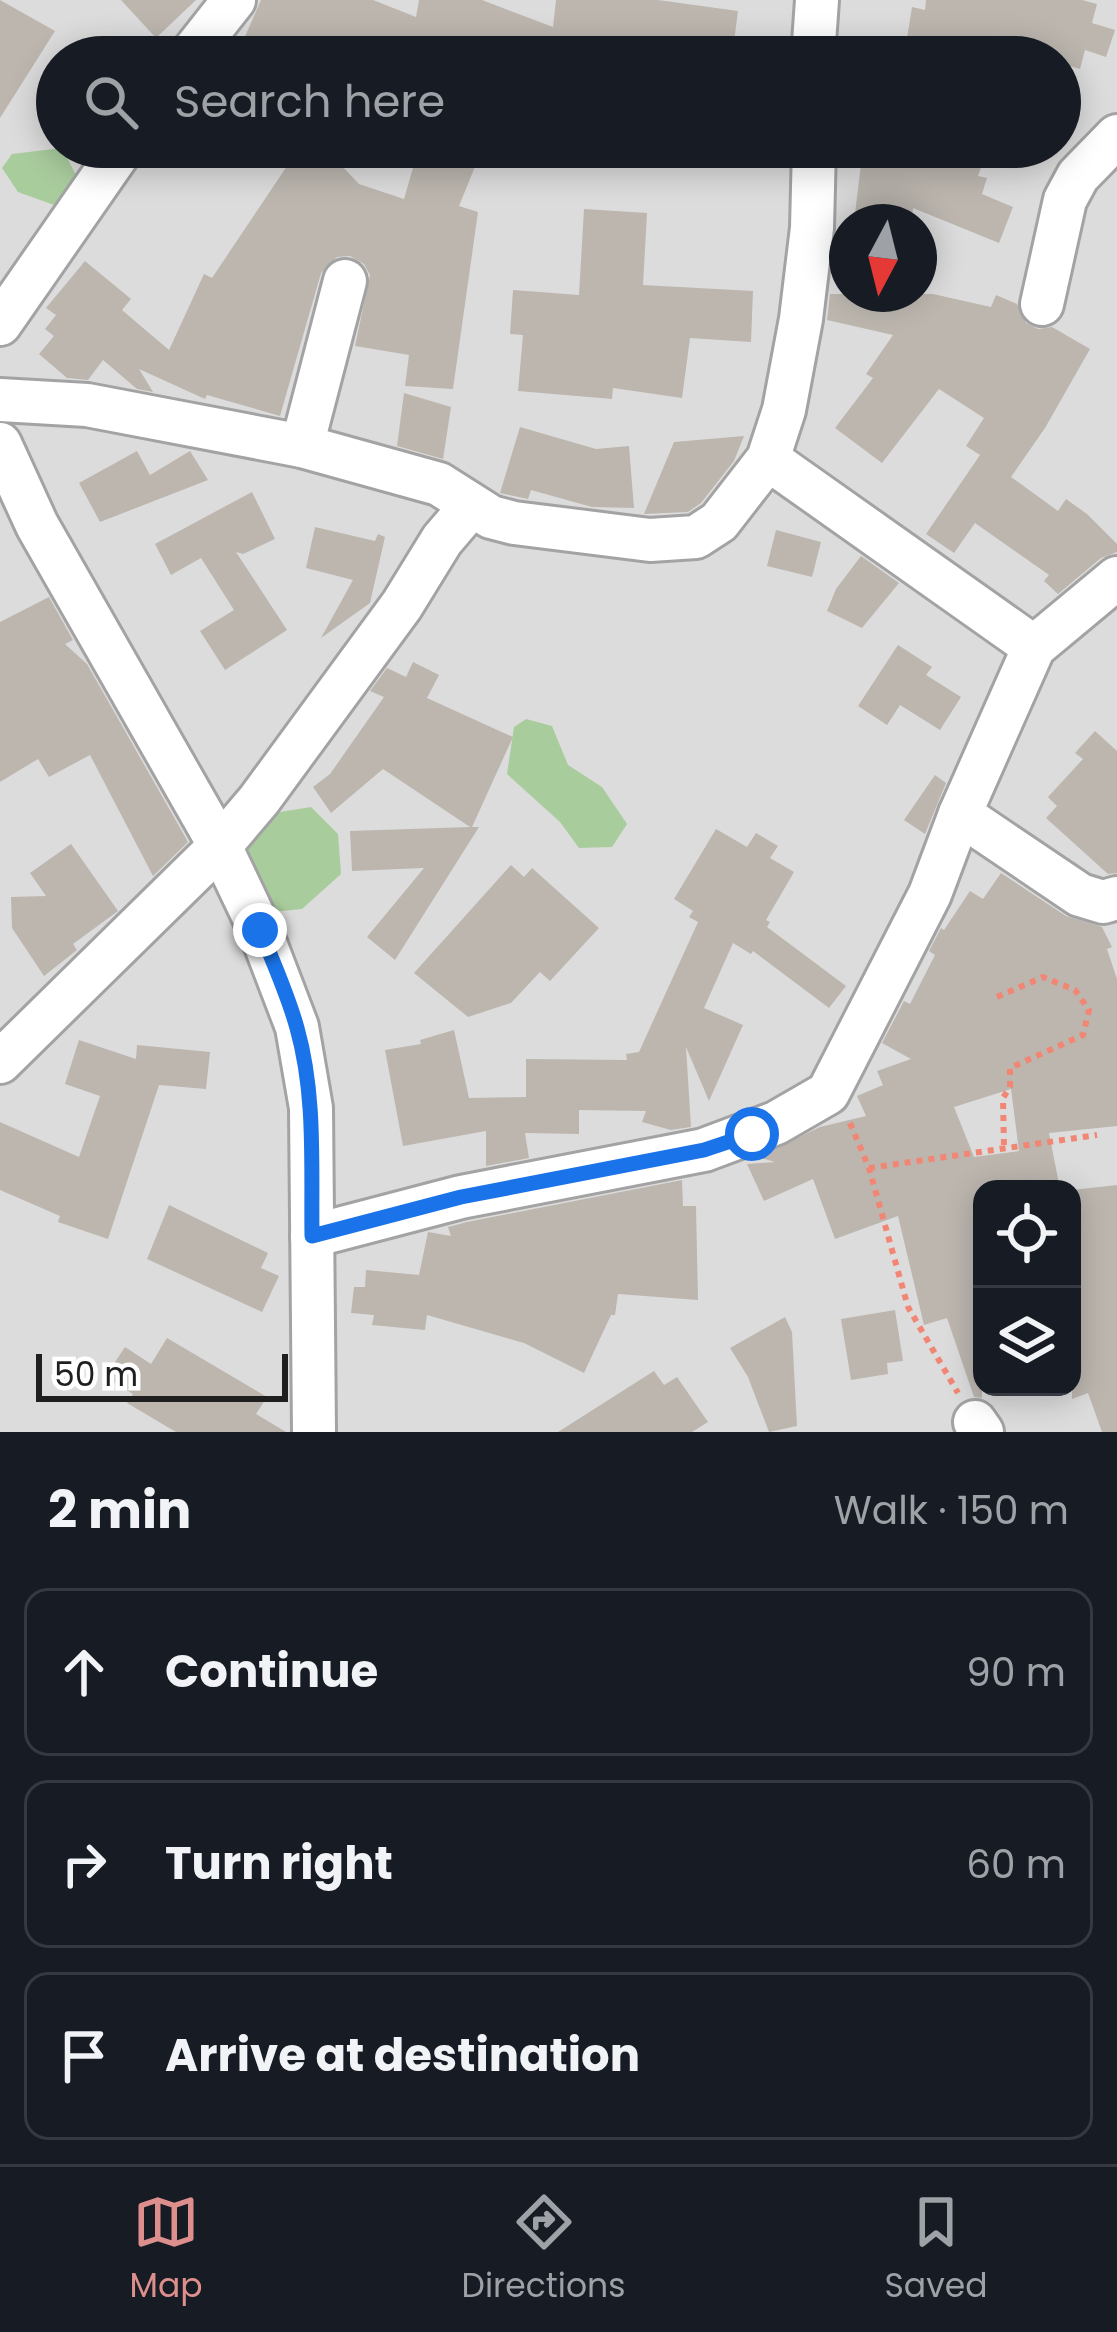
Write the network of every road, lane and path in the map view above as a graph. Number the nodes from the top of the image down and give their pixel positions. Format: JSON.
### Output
{"nodes":[{"id":1,"x":234,"y":0,"type":"edge"},
{"id":2,"x":817,"y":0,"type":"edge"},
{"id":3,"x":206,"y":36,"type":"edge"},
{"id":4,"x":814,"y":36,"type":"edge"},
{"id":5,"x":1117,"y":136,"type":"edge"},
{"id":6,"x":108,"y":168,"type":"edge"},
{"id":7,"x":813,"y":168,"type":"edge"},
{"id":8,"x":345,"y":281,"type":"dead end"},
{"id":9,"x":1042,"y":304,"type":"dead end"},
{"id":10,"x":0,"y":324,"type":"edge"},
{"id":11,"x":0,"y":400,"type":"edge"},
{"id":12,"x":0,"y":444,"type":"edge"},
{"id":13,"x":302,"y":446,"type":"junction"},
{"id":14,"x":768,"y":459,"type":"junction"},
{"id":15,"x":471,"y":506,"type":"junction"},
{"id":16,"x":1117,"y":578,"type":"edge"},
{"id":17,"x":1034,"y":647,"type":"junction"},
{"id":18,"x":960,"y":814,"type":"junction"},
{"id":19,"x":220,"y":846,"type":"junction"},
{"id":20,"x":1117,"y":898,"type":"edge"},
{"id":21,"x":997,"y":998,"type":"dead end"},
{"id":22,"x":0,"y":1062,"type":"edge"},
{"id":23,"x":828,"y":1093,"type":"junction"},
{"id":24,"x":1096,"y":1135,"type":"dead end"},
{"id":25,"x":1004,"y":1148,"type":"junction"},
{"id":26,"x":869,"y":1168,"type":"junction"},
{"id":27,"x":312,"y":1236,"type":"junction"},
{"id":28,"x":978,"y":1427,"type":"edge"},
{"id":29,"x":314,"y":1432,"type":"edge"}],
"edges":[{"from":1,"to":3,"type":"street"},
{"from":2,"to":4,"type":"street"},
{"from":5,"to":9,"type":"street"},
{"from":6,"to":10,"type":"street"},
{"from":7,"to":14,"type":"street"},
{"from":8,"to":13,"type":"street"},
{"from":11,"to":13,"type":"street"},
{"from":12,"to":19,"type":"street"},
{"from":13,"to":15,"type":"street"},
{"from":14,"to":15,"type":"street"},
{"from":14,"to":17,"type":"street"},
{"from":15,"to":19,"type":"street"},
{"from":16,"to":17,"type":"street"},
{"from":17,"to":18,"type":"street"},
{"from":18,"to":20,"type":"street"},
{"from":18,"to":23,"type":"street"},
{"from":19,"to":22,"type":"street"},
{"from":19,"to":27,"type":"street"},
{"from":21,"to":25,"type":"path"},
{"from":23,"to":26,"type":"path"},
{"from":23,"to":27,"type":"street"},
{"from":24,"to":25,"type":"path"},
{"from":25,"to":26,"type":"path"},
{"from":26,"to":28,"type":"path"},
{"from":27,"to":29,"type":"street"}]}
